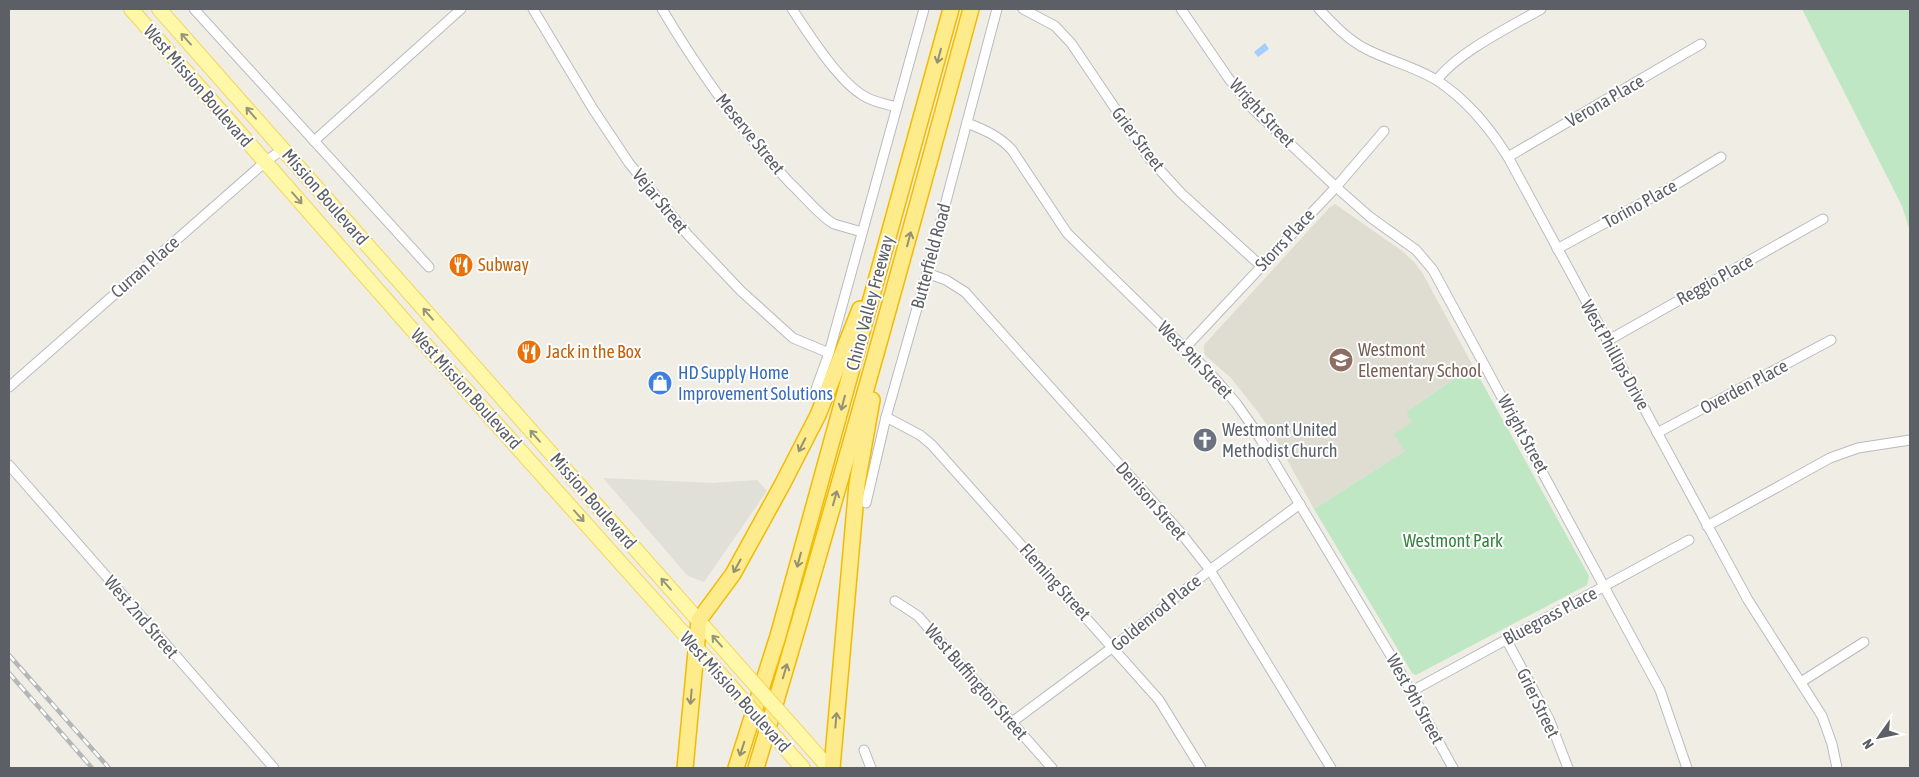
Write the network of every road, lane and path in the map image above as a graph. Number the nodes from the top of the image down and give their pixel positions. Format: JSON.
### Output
{"nodes":[{"id":1,"x":131,"y":9,"type":"edge"},
{"id":2,"x":159,"y":9,"type":"edge"},
{"id":3,"x":194,"y":9,"type":"edge"},
{"id":4,"x":461,"y":9,"type":"edge"},
{"id":5,"x":533,"y":9,"type":"edge"},
{"id":6,"x":662,"y":9,"type":"edge"},
{"id":7,"x":792,"y":9,"type":"edge"},
{"id":8,"x":924,"y":9,"type":"edge"},
{"id":9,"x":952,"y":9,"type":"edge"},
{"id":10,"x":971,"y":9,"type":"edge"},
{"id":11,"x":997,"y":9,"type":"edge"},
{"id":12,"x":1023,"y":9,"type":"edge"},
{"id":13,"x":1181,"y":9,"type":"edge"},
{"id":14,"x":1318,"y":9,"type":"edge"},
{"id":15,"x":1541,"y":9,"type":"edge"},
{"id":16,"x":1701,"y":44,"type":"dead end"},
{"id":17,"x":1437,"y":80,"type":"junction"},
{"id":18,"x":897,"y":107,"type":"junction"},
{"id":19,"x":967,"y":122,"type":"junction"},
{"id":20,"x":1384,"y":131,"type":"dead end"},
{"id":21,"x":314,"y":141,"type":"junction"},
{"id":22,"x":283,"y":150,"type":"junction"},
{"id":23,"x":1508,"y":157,"type":"junction"},
{"id":24,"x":1722,"y":157,"type":"dead end"},
{"id":25,"x":265,"y":162,"type":"junction"},
{"id":26,"x":1336,"y":187,"type":"junction"},
{"id":27,"x":1823,"y":219,"type":"dead end"},
{"id":28,"x":893,"y":221,"type":"junction"},
{"id":29,"x":862,"y":232,"type":"junction"},
{"id":30,"x":1557,"y":249,"type":"junction"},
{"id":31,"x":1261,"y":266,"type":"junction"},
{"id":32,"x":429,"y":267,"type":"dead end"},
{"id":33,"x":927,"y":273,"type":"junction"},
{"id":34,"x":896,"y":286,"type":"junction"},
{"id":35,"x":1831,"y":340,"type":"dead end"},
{"id":36,"x":1607,"y":341,"type":"junction"},
{"id":37,"x":1185,"y":348,"type":"junction"},
{"id":38,"x":829,"y":353,"type":"junction"},
{"id":39,"x":9,"y":388,"type":"edge"},
{"id":40,"x":815,"y":392,"type":"dead end"},
{"id":41,"x":886,"y":418,"type":"junction"},
{"id":42,"x":1658,"y":433,"type":"junction"},
{"id":43,"x":1910,"y":440,"type":"edge"},
{"id":44,"x":9,"y":465,"type":"edge"},
{"id":45,"x":866,"y":503,"type":"dead end"},
{"id":46,"x":1300,"y":504,"type":"junction"},
{"id":47,"x":1707,"y":526,"type":"junction"},
{"id":48,"x":1688,"y":540,"type":"dead end"},
{"id":49,"x":1210,"y":570,"type":"junction"},
{"id":50,"x":1605,"y":586,"type":"junction"},
{"id":51,"x":895,"y":601,"type":"dead end"},
{"id":52,"x":698,"y":620,"type":"junction"},
{"id":53,"x":1506,"y":639,"type":"junction"},
{"id":54,"x":1864,"y":642,"type":"dead end"},
{"id":55,"x":1113,"y":647,"type":"junction"},
{"id":56,"x":696,"y":648,"type":"junction"},
{"id":57,"x":1801,"y":682,"type":"junction"},
{"id":58,"x":1412,"y":691,"type":"junction"},
{"id":59,"x":1012,"y":722,"type":"junction"},
{"id":60,"x":864,"y":750,"type":"dead end"},
{"id":61,"x":274,"y":768,"type":"edge"},
{"id":62,"x":685,"y":768,"type":"edge"},
{"id":63,"x":736,"y":768,"type":"edge"},
{"id":64,"x":756,"y":768,"type":"edge"},
{"id":65,"x":803,"y":768,"type":"edge"},
{"id":66,"x":831,"y":768,"type":"edge"},
{"id":67,"x":871,"y":768,"type":"edge"},
{"id":68,"x":1052,"y":768,"type":"edge"},
{"id":69,"x":1201,"y":768,"type":"edge"},
{"id":70,"x":1331,"y":768,"type":"edge"},
{"id":71,"x":1453,"y":768,"type":"edge"},
{"id":72,"x":1568,"y":768,"type":"edge"},
{"id":73,"x":1687,"y":768,"type":"edge"},
{"id":74,"x":1837,"y":768,"type":"edge"}],
"edges":[{"from":1,"to":25,"type":"main road","name":"West Mission Boulevard"},
{"from":22,"to":2,"type":"main road","name":"Mission Boulevard","one_way":true},
{"from":3,"to":21,"type":"street"},
{"from":4,"to":21,"type":"street"},
{"from":5,"to":38,"type":"street","name":"Vejar Street"},
{"from":6,"to":29,"type":"street","name":"Meserve Street"},
{"from":7,"to":18,"type":"street"},
{"from":8,"to":18,"type":"street"},
{"from":9,"to":28,"type":"highway","name":"Chino Valley Freeway","one_way":true},
{"from":34,"to":10,"type":"highway","name":"Chino Valley Freeway","one_way":true},
{"from":11,"to":19,"type":"street","name":"Butterfield Road"},
{"from":12,"to":31,"type":"street","name":"Grier Street"},
{"from":13,"to":26,"type":"street","name":"Wright Street"},
{"from":14,"to":17,"type":"street","name":"West Phillips Drive"},
{"from":15,"to":17,"type":"street"},
{"from":16,"to":23,"type":"street","name":"Verona Place"},
{"from":17,"to":23,"type":"street","name":"West Phillips Drive"},
{"from":18,"to":29,"type":"street"},
{"from":19,"to":33,"type":"street","name":"Butterfield Road"},
{"from":19,"to":37,"type":"street","name":"West 9th Street"},
{"from":20,"to":26,"type":"street","name":"Storrs Place"},
{"from":21,"to":32,"type":"street"},
{"from":22,"to":25,"type":"street","name":"Curran Place"},
{"from":52,"to":22,"type":"main road","name":"Mission Boulevard","one_way":true},
{"from":23,"to":30,"type":"street","name":"West Phillips Drive"},
{"from":24,"to":30,"type":"street","name":"Torino Place"},
{"from":25,"to":39,"type":"street","name":"Curran Place"},
{"from":25,"to":56,"type":"main road","name":"West Mission Boulevard","one_way":true},
{"from":26,"to":31,"type":"street","name":"Storrs Place"},
{"from":26,"to":50,"type":"street","name":"Wright Street"},
{"from":27,"to":36,"type":"street","name":"Reggio Place"},
{"from":28,"to":52,"type":"highway","one_way":true},
{"from":28,"to":63,"type":"highway","name":"Chino Valley Freeway","one_way":true},
{"from":29,"to":38,"type":"street"},
{"from":30,"to":36,"type":"street","name":"West Phillips Drive"},
{"from":31,"to":37,"type":"street","name":"Storrs Place"},
{"from":33,"to":41,"type":"street","name":"Butterfield Road"},
{"from":33,"to":49,"type":"street","name":"Denison Street"},
{"from":64,"to":34,"type":"highway","name":"Chino Valley Freeway","one_way":true},
{"from":66,"to":34,"type":"highway","one_way":true},
{"from":35,"to":42,"type":"street","name":"Overden Place"},
{"from":36,"to":42,"type":"street","name":"West Phillips Drive"},
{"from":37,"to":46,"type":"street","name":"West 9th Street"},
{"from":38,"to":40,"type":"street"},
{"from":41,"to":45,"type":"street","name":"Butterfield Road"},
{"from":41,"to":55,"type":"street","name":"Fleming Street"},
{"from":42,"to":47,"type":"street","name":"West Phillips Drive"},
{"from":43,"to":47,"type":"street"},
{"from":44,"to":61,"type":"street","name":"West 2nd Street"},
{"from":46,"to":49,"type":"street","name":"Goldenrod Place"},
{"from":46,"to":58,"type":"street","name":"West 9th Street"},
{"from":47,"to":57,"type":"street","name":"West Phillips Drive"},
{"from":48,"to":50,"type":"street","name":"Bluegrass Place"},
{"from":49,"to":55,"type":"street","name":"Goldenrod Place"},
{"from":49,"to":70,"type":"street","name":"Denison Street"},
{"from":50,"to":53,"type":"street","name":"Bluegrass Place"},
{"from":50,"to":73,"type":"street","name":"Wright Street"},
{"from":51,"to":59,"type":"street","name":"West Buffington Street"},
{"from":52,"to":56,"type":"highway"},
{"from":66,"to":52,"type":"main road","name":"Mission Boulevard","one_way":true,"bridge":true},
{"from":53,"to":58,"type":"street","name":"Bluegrass Place"},
{"from":53,"to":72,"type":"street","name":"Grier Street"},
{"from":54,"to":57,"type":"street"},
{"from":55,"to":59,"type":"street","name":"Goldenrod Place"},
{"from":55,"to":69,"type":"street","name":"Fleming Street"},
{"from":56,"to":62,"type":"highway","one_way":true},
{"from":56,"to":65,"type":"main road","name":"West Mission Boulevard","bridge":true},
{"from":57,"to":74,"type":"street","name":"West Phillips Drive"},
{"from":58,"to":71,"type":"street","name":"West 9th Street"},
{"from":59,"to":68,"type":"street","name":"West Buffington Street"},
{"from":60,"to":67,"type":"street"}]}
